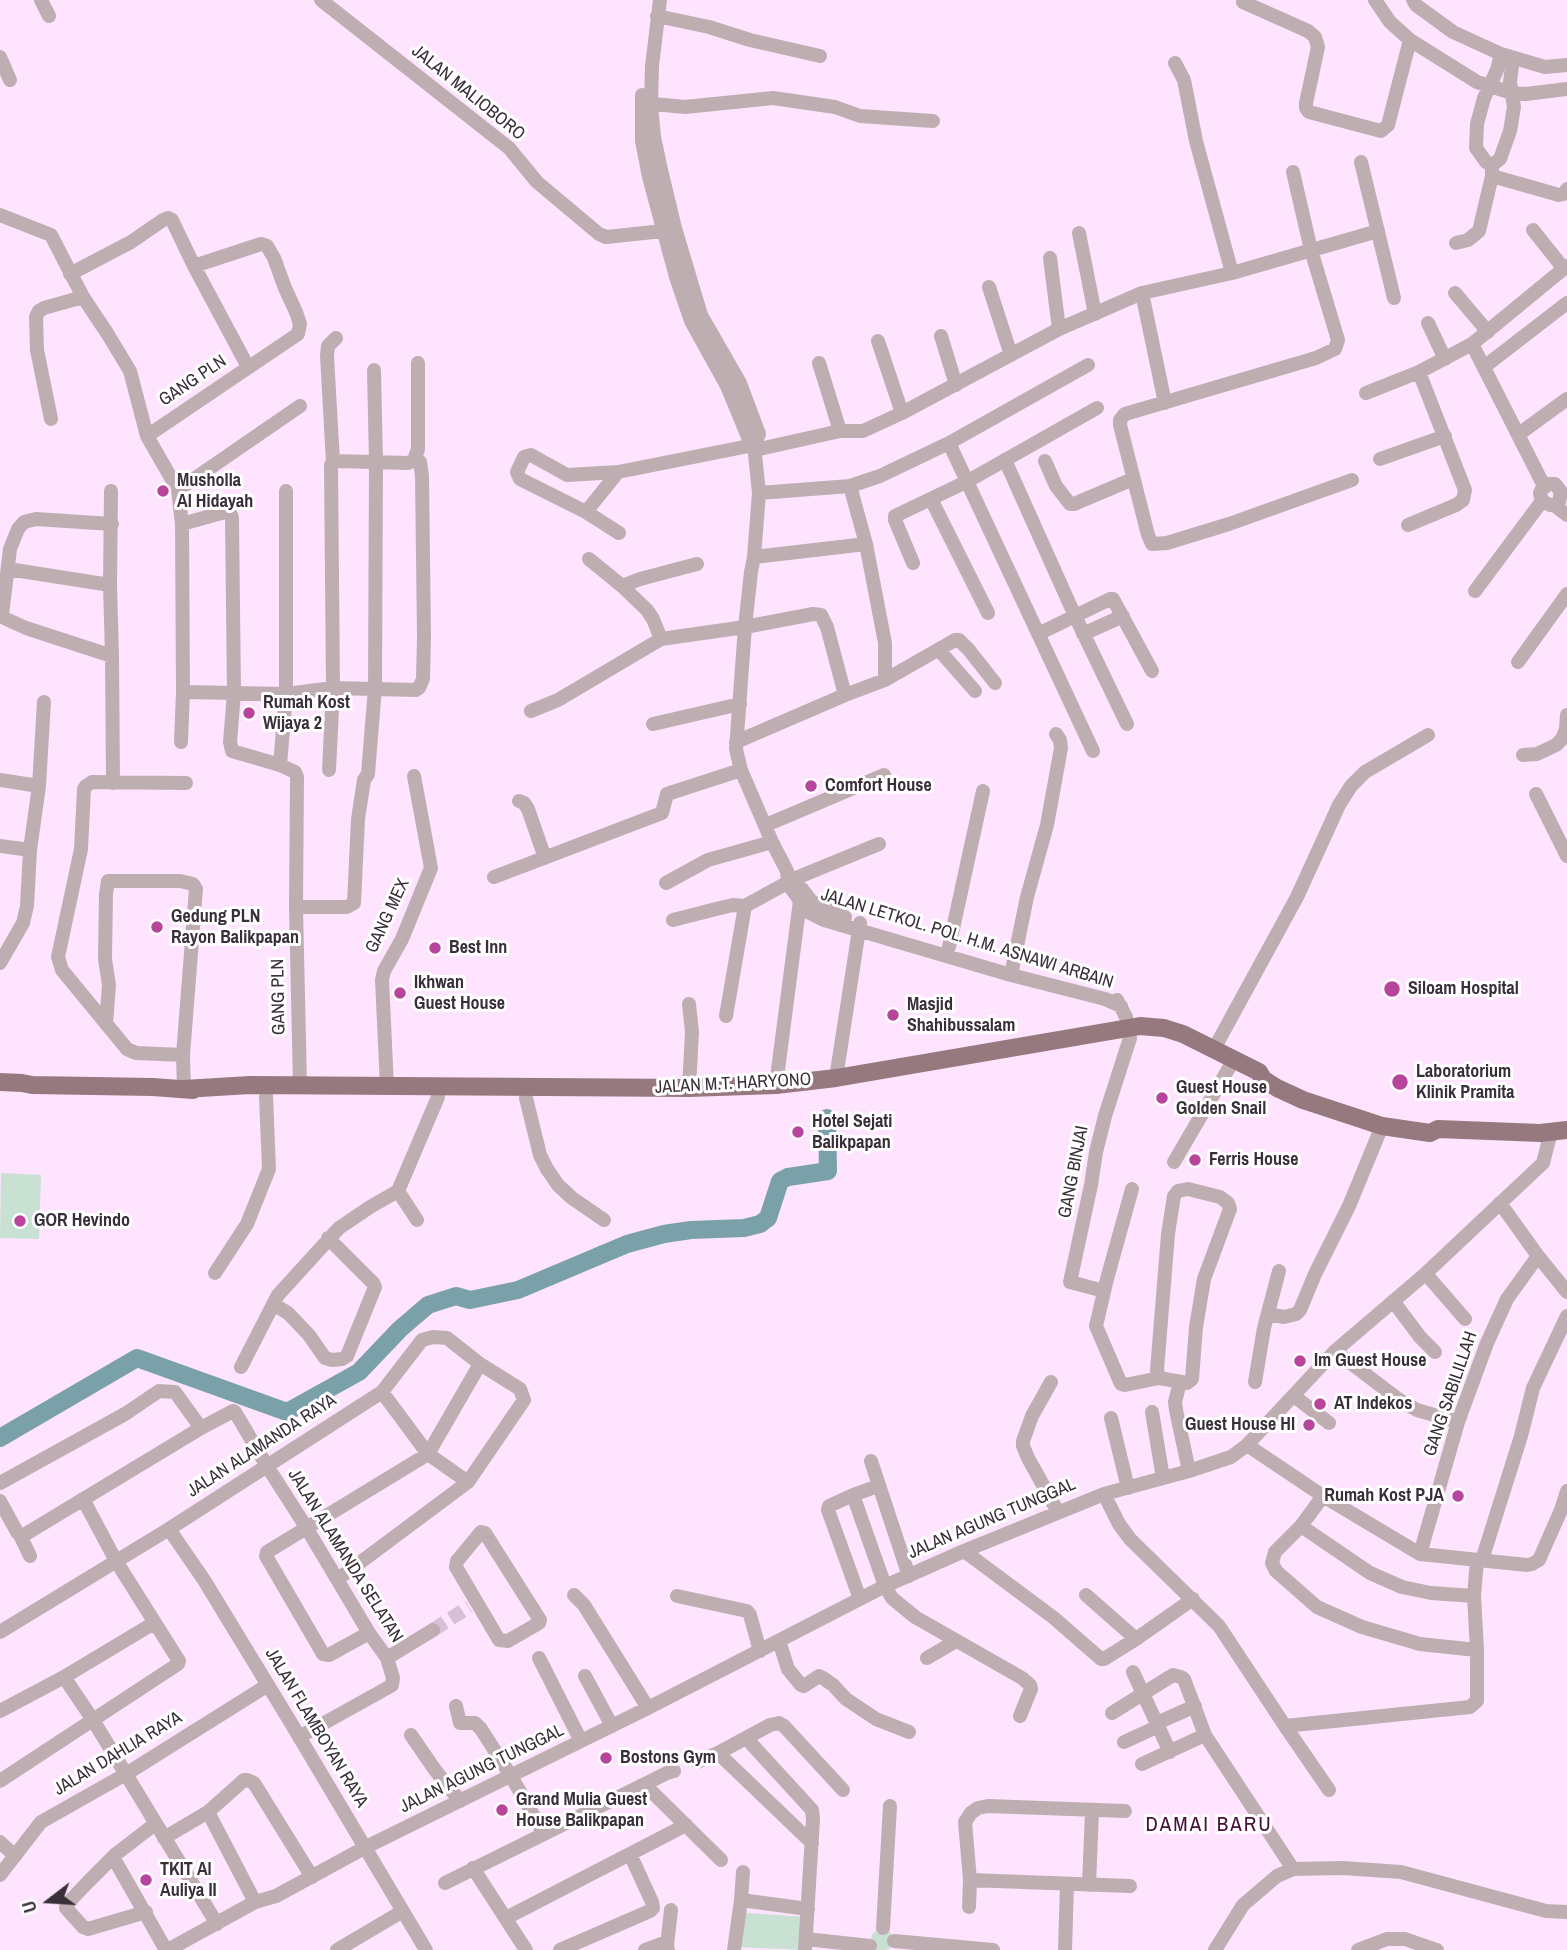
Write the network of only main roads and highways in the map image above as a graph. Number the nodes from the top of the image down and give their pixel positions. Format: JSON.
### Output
{"nodes":[{"id":1,"x":1129,"y":1032,"type":"junction"},
{"id":2,"x":1263,"y":1079,"type":"junction"},
{"id":3,"x":0,"y":1082,"type":"edge"},
{"id":4,"x":830,"y":1082,"type":"junction"},
{"id":5,"x":184,"y":1089,"type":"junction"},
{"id":6,"x":1559,"y":1137,"type":"edge"}],
"edges":[{"from":1,"to":2,"type":"main road","name":"JALAN M.T. HARYONO"},
{"from":1,"to":2,"type":"main road","name":"JALAN M.T. HARYONO"},
{"from":1,"to":4,"type":"main road","name":"JALAN M.T. HARYONO"},
{"from":2,"to":6,"type":"main road","name":"JALAN M.T. HARYONO"},
{"from":3,"to":5,"type":"main road","name":"JALAN M.T. HARYONO"},
{"from":4,"to":5,"type":"main road","name":"JALAN M.T. HARYONO"},
{"from":4,"to":5,"type":"main road","name":"JALAN M.T. HARYONO"}]}
